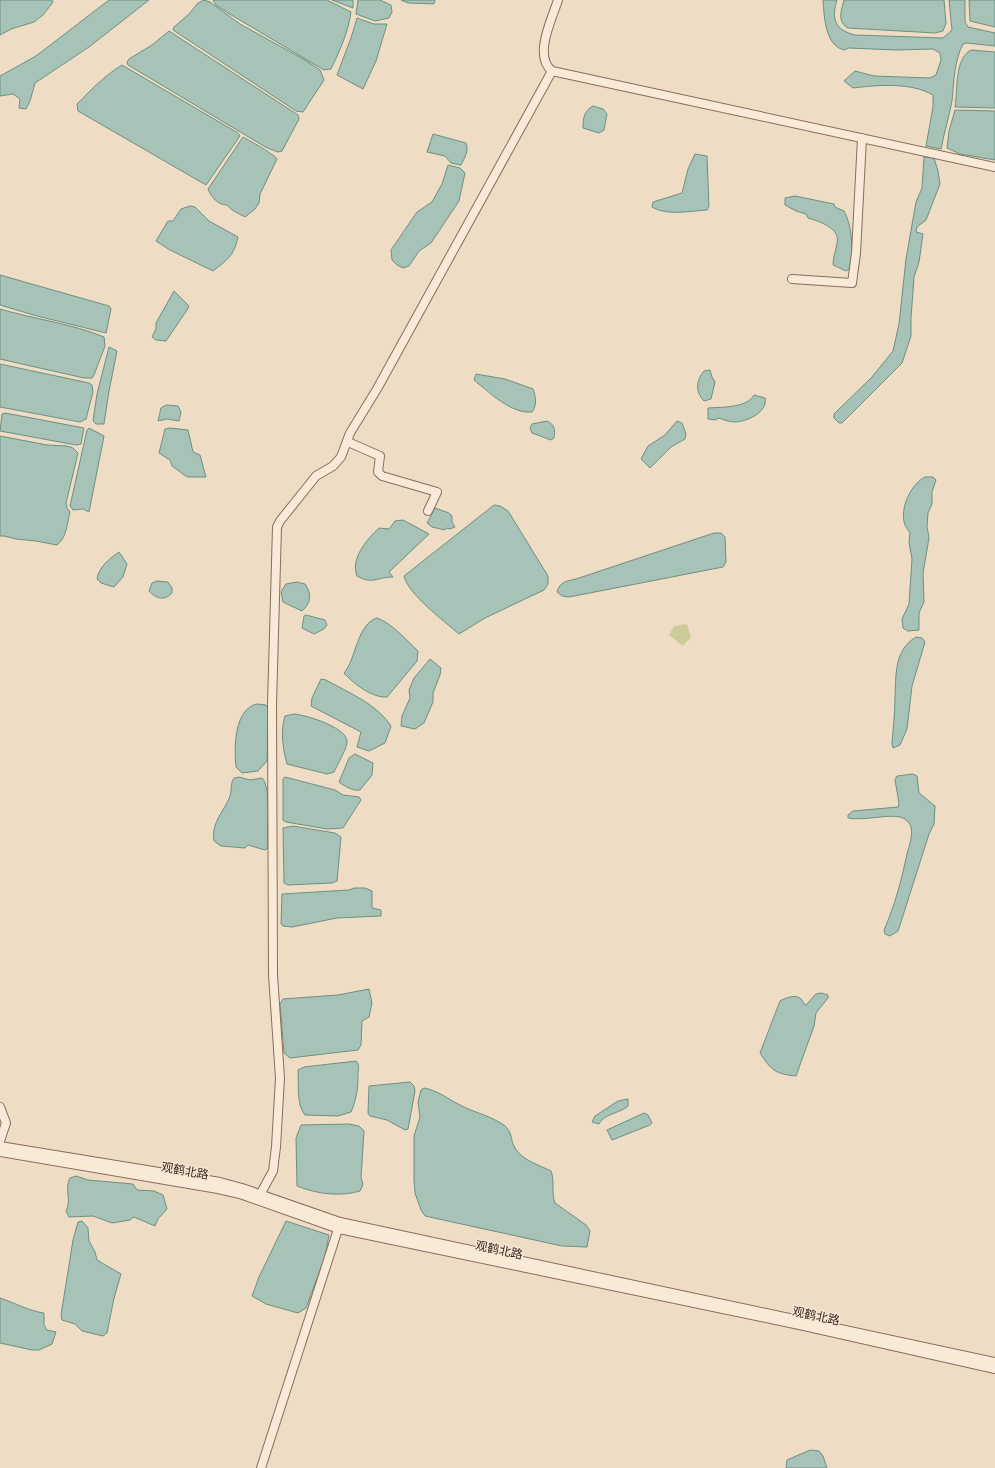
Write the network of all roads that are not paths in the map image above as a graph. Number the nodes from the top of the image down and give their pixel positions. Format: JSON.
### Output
{"nodes":[{"id":1,"x":558,"y":0,"type":"edge"},
{"id":2,"x":552,"y":71,"type":"junction"},
{"id":3,"x":862,"y":138,"type":"junction"},
{"id":4,"x":995,"y":167,"type":"edge"},
{"id":5,"x":792,"y":279,"type":"dead end"},
{"id":6,"x":348,"y":442,"type":"junction"},
{"id":7,"x":428,"y":511,"type":"dead end"},
{"id":8,"x":0,"y":1107,"type":"edge"},
{"id":9,"x":0,"y":1141,"type":"edge"},
{"id":10,"x":0,"y":1146,"type":"edge"},
{"id":11,"x":0,"y":1152,"type":"edge"},
{"id":12,"x":258,"y":1197,"type":"junction"},
{"id":13,"x":340,"y":1226,"type":"junction"},
{"id":14,"x":995,"y":1362,"type":"edge"},
{"id":15,"x":995,"y":1369,"type":"edge"},
{"id":16,"x":261,"y":1468,"type":"edge"}],
"edges":[{"from":1,"to":2,"type":"street"},
{"from":2,"to":3,"type":"street"},
{"from":2,"to":6,"type":"street"},
{"from":3,"to":4,"type":"street"},
{"from":3,"to":5,"type":"street"},
{"from":6,"to":7,"type":"street"},
{"from":6,"to":12,"type":"street"},
{"from":8,"to":9,"type":"street"},
{"from":10,"to":12,"type":"street","name":"观鹤北路"},
{"from":11,"to":12,"type":"street","name":"观鹤北路"},
{"from":12,"to":13,"type":"street","name":"观鹤北路"},
{"from":13,"to":14,"type":"street","name":"观鹤北路"},
{"from":13,"to":15,"type":"street","name":"观鹤北路"},
{"from":13,"to":16,"type":"street"}]}
